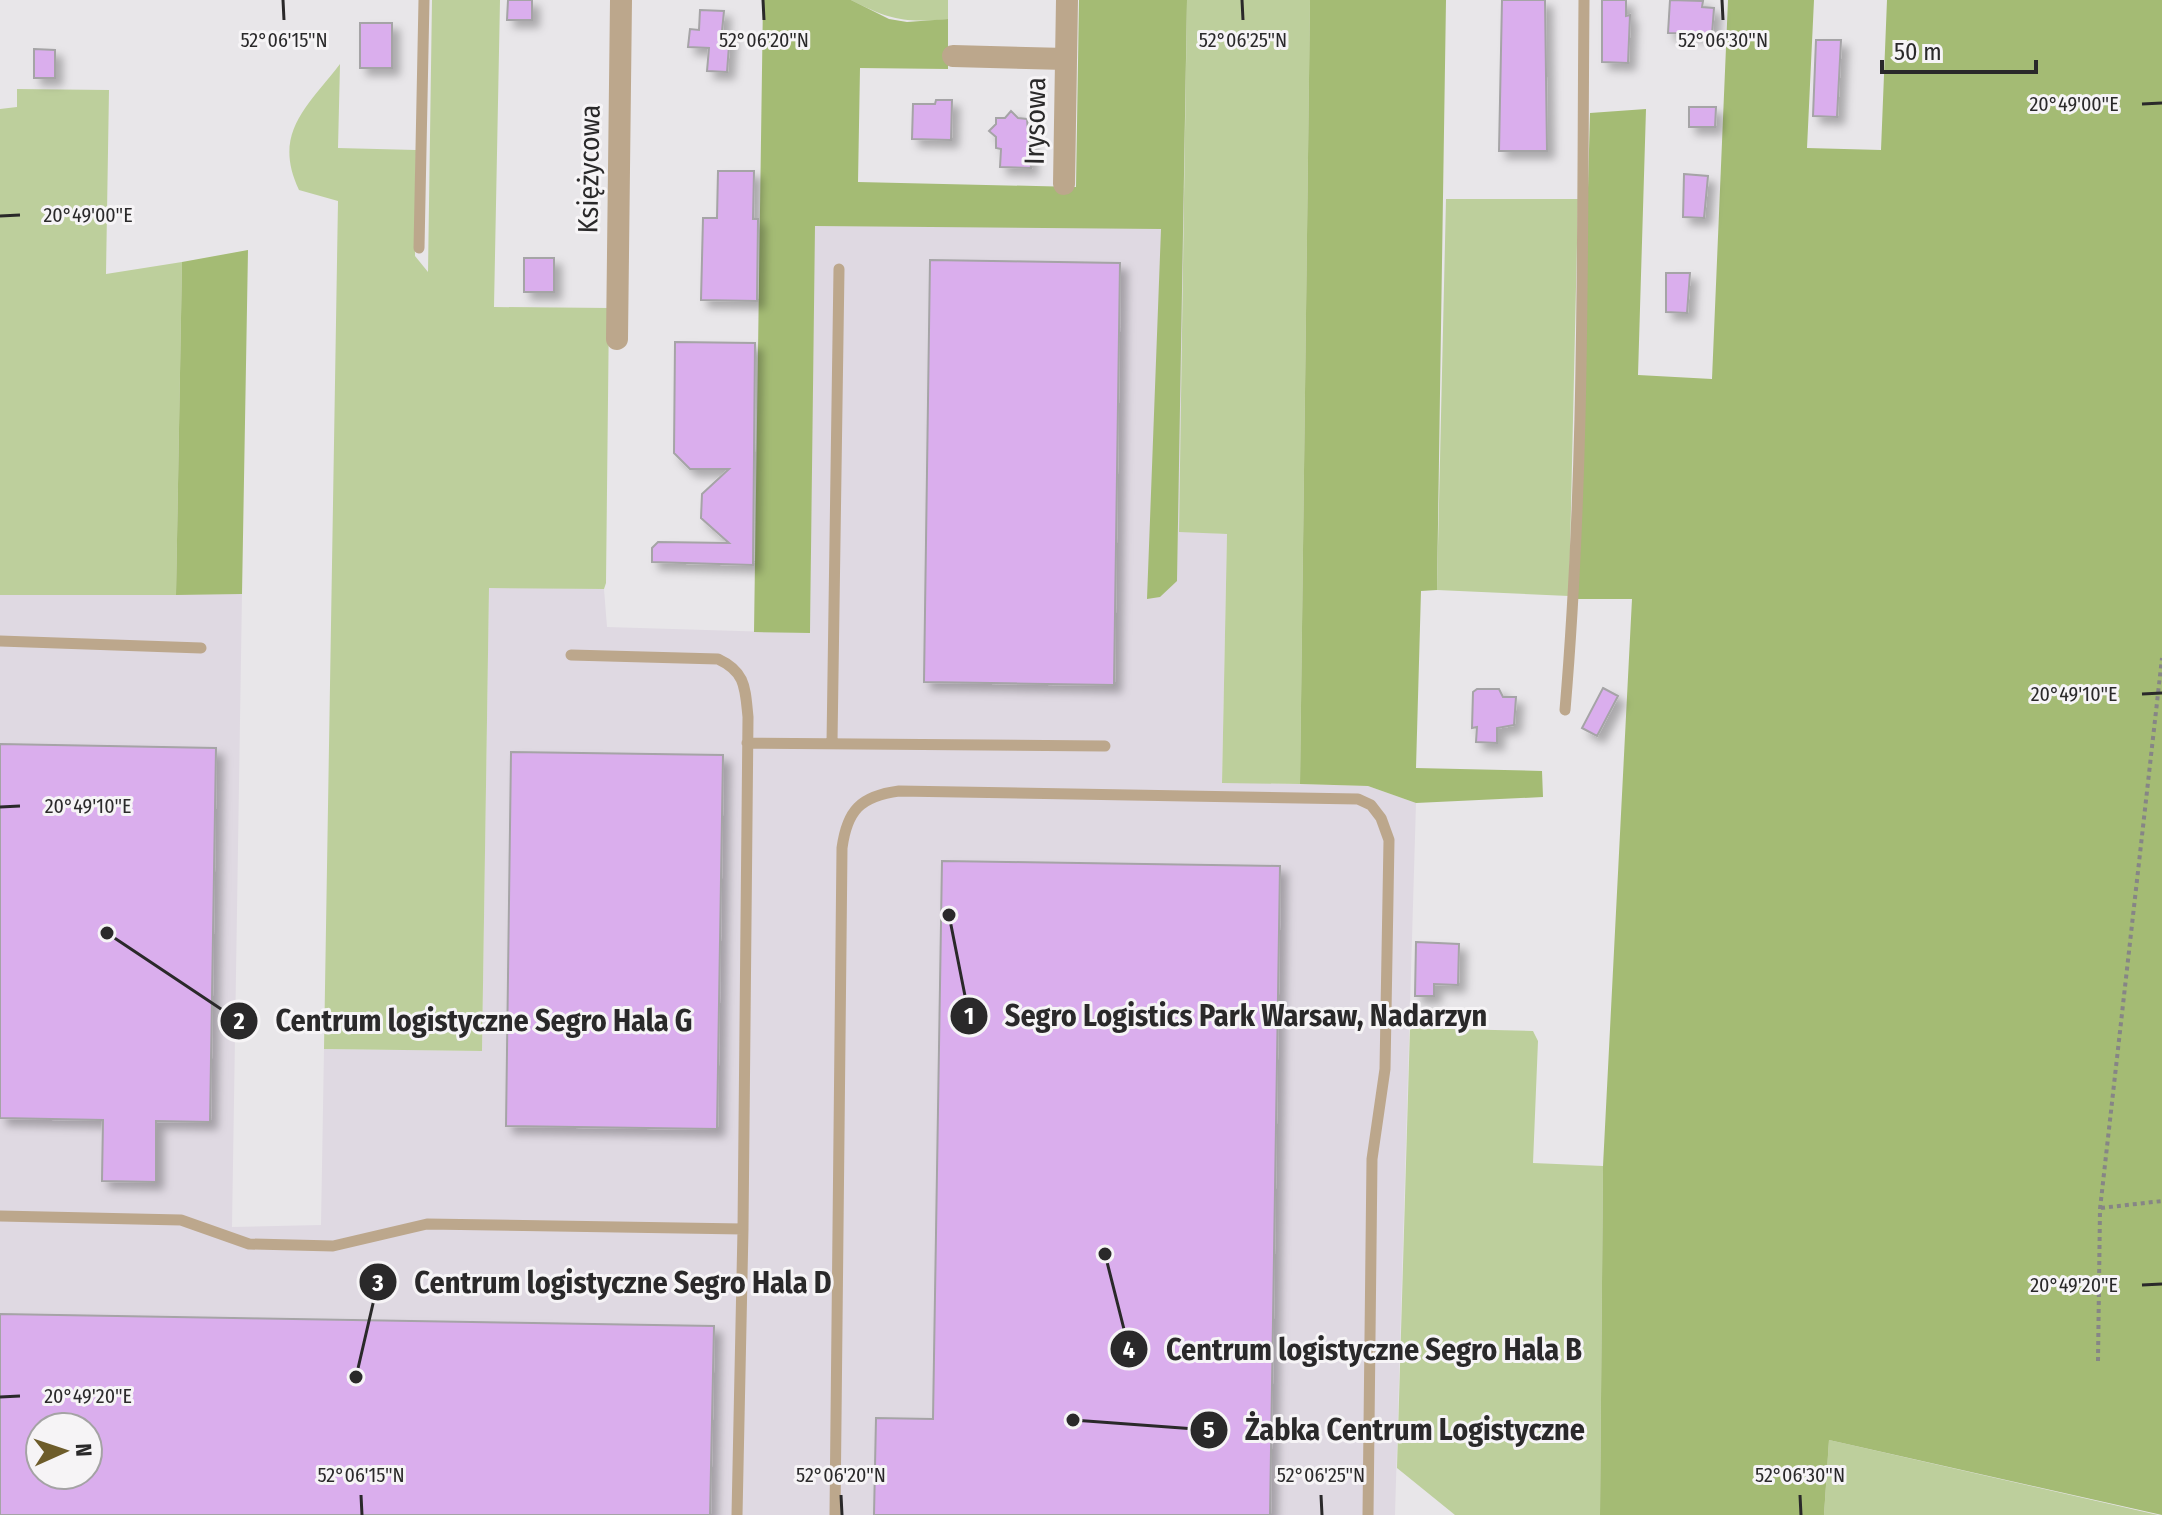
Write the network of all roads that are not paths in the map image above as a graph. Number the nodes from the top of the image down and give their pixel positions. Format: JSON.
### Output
{"nodes":[{"id":1,"x":424,"y":0,"type":"edge"},
{"id":2,"x":621,"y":0,"type":"edge"},
{"id":3,"x":1067,"y":0,"type":"edge"},
{"id":4,"x":1584,"y":0,"type":"edge"},
{"id":5,"x":953,"y":56,"type":"dead end"},
{"id":6,"x":1066,"y":59,"type":"junction"},
{"id":7,"x":1064,"y":184,"type":"dead end"},
{"id":8,"x":419,"y":248,"type":"dead end"},
{"id":9,"x":839,"y":269,"type":"dead end"},
{"id":10,"x":617,"y":339,"type":"dead end"},
{"id":11,"x":0,"y":641,"type":"edge"},
{"id":12,"x":201,"y":648,"type":"dead end"},
{"id":13,"x":571,"y":655,"type":"dead end"},
{"id":14,"x":1565,"y":710,"type":"dead end"},
{"id":15,"x":747,"y":743,"type":"junction"},
{"id":16,"x":832,"y":743,"type":"junction"},
{"id":17,"x":1105,"y":746,"type":"dead end"},
{"id":18,"x":0,"y":1216,"type":"edge"},
{"id":19,"x":743,"y":1229,"type":"junction"},
{"id":20,"x":737,"y":1515,"type":"edge"},
{"id":21,"x":835,"y":1515,"type":"edge"},
{"id":22,"x":1368,"y":1515,"type":"edge"}],
"edges":[{"from":1,"to":8,"type":"lane"},
{"from":2,"to":10,"type":"street","name":"Księżycowa"},
{"from":3,"to":6,"type":"street","name":"Irysowa"},
{"from":4,"to":14,"type":"lane"},
{"from":5,"to":6,"type":"street","name":"Irysowa"},
{"from":6,"to":7,"type":"street","name":"Irysowa"},
{"from":9,"to":16,"type":"lane"},
{"from":11,"to":12,"type":"lane"},
{"from":13,"to":15,"type":"lane"},
{"from":15,"to":16,"type":"lane"},
{"from":15,"to":19,"type":"lane"},
{"from":16,"to":17,"type":"lane"},
{"from":18,"to":19,"type":"lane"},
{"from":19,"to":20,"type":"lane"},
{"from":21,"to":22,"type":"lane"}]}
